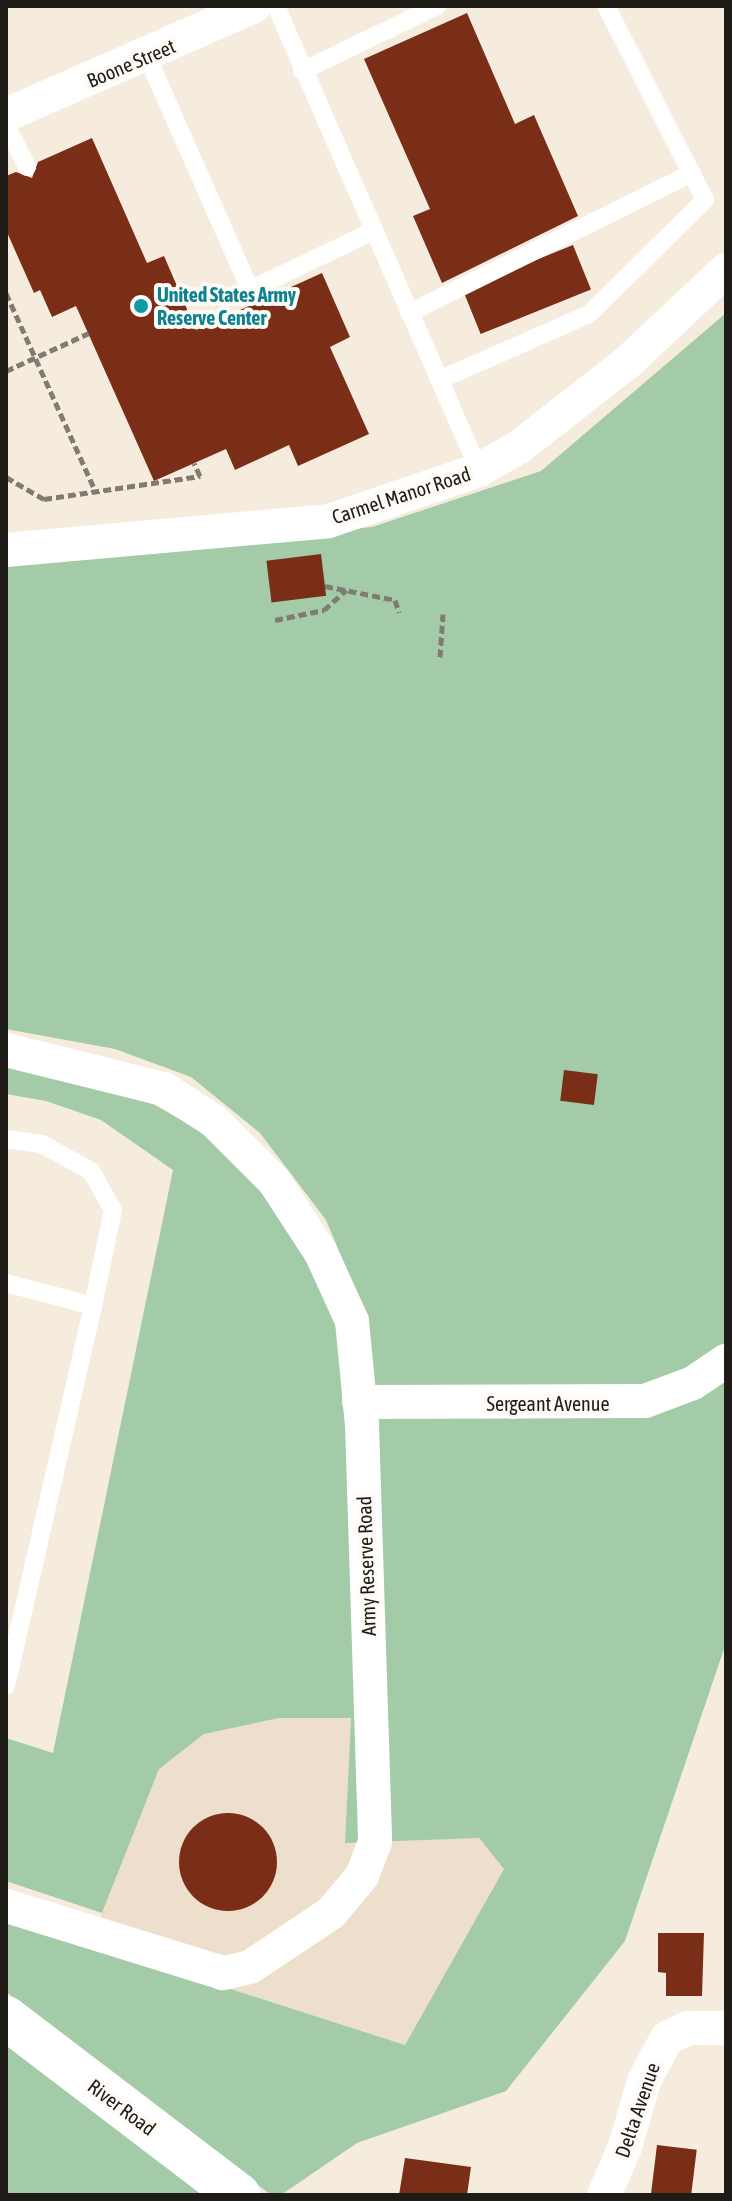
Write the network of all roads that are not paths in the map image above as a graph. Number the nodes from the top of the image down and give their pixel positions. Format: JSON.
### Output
{"nodes":[{"id":1,"x":276,"y":6,"type":"edge"},
{"id":2,"x":437,"y":6,"type":"edge"},
{"id":3,"x":606,"y":6,"type":"edge"},
{"id":4,"x":245,"y":8,"type":"edge"},
{"id":5,"x":147,"y":56,"type":"junction"},
{"id":6,"x":302,"y":71,"type":"junction"},
{"id":7,"x":6,"y":115,"type":"edge"},
{"id":8,"x":6,"y":125,"type":"edge"},
{"id":9,"x":27,"y":167,"type":"dead end"},
{"id":10,"x":692,"y":173,"type":"junction"},
{"id":11,"x":373,"y":231,"type":"junction"},
{"id":12,"x":726,"y":270,"type":"edge"},
{"id":13,"x":409,"y":313,"type":"junction"},
{"id":14,"x":439,"y":380,"type":"junction"},
{"id":15,"x":479,"y":470,"type":"junction"},
{"id":16,"x":6,"y":550,"type":"edge"},
{"id":17,"x":6,"y":1050,"type":"edge"},
{"id":18,"x":6,"y":1139,"type":"edge"},
{"id":19,"x":6,"y":1283,"type":"edge"},
{"id":20,"x":93,"y":1306,"type":"junction"},
{"id":21,"x":726,"y":1361,"type":"edge"},
{"id":22,"x":359,"y":1402,"type":"junction"},
{"id":23,"x":6,"y":1686,"type":"edge"},
{"id":24,"x":6,"y":1906,"type":"edge"},
{"id":25,"x":6,"y":2018,"type":"edge"},
{"id":26,"x":726,"y":2028,"type":"edge"},
{"id":27,"x":238,"y":2195,"type":"edge"},
{"id":28,"x":604,"y":2195,"type":"edge"}],
"edges":[{"from":1,"to":6,"type":"lane"},
{"from":2,"to":6,"type":"lane"},
{"from":3,"to":10,"type":"lane"},
{"from":4,"to":5,"type":"street","name":"Boone Street"},
{"from":5,"to":7,"type":"street","name":"Boone Street"},
{"from":5,"to":11,"type":"lane"},
{"from":6,"to":11,"type":"lane"},
{"from":8,"to":9,"type":"lane"},
{"from":10,"to":13,"type":"lane"},
{"from":10,"to":14,"type":"lane"},
{"from":11,"to":13,"type":"lane"},
{"from":12,"to":15,"type":"street","name":"Carmel Manor Road"},
{"from":13,"to":14,"type":"lane"},
{"from":14,"to":15,"type":"lane"},
{"from":15,"to":16,"type":"street","name":"Carmel Manor Road"},
{"from":17,"to":22,"type":"street","name":"Army Reserve Road"},
{"from":18,"to":20,"type":"lane"},
{"from":19,"to":20,"type":"lane"},
{"from":20,"to":23,"type":"lane"},
{"from":21,"to":22,"type":"street","name":"Sergeant Avenue"},
{"from":22,"to":24,"type":"street","name":"Army Reserve Road"},
{"from":25,"to":27,"type":"street","name":"River Road"},
{"from":26,"to":28,"type":"street","name":"Delta Avenue"}]}
